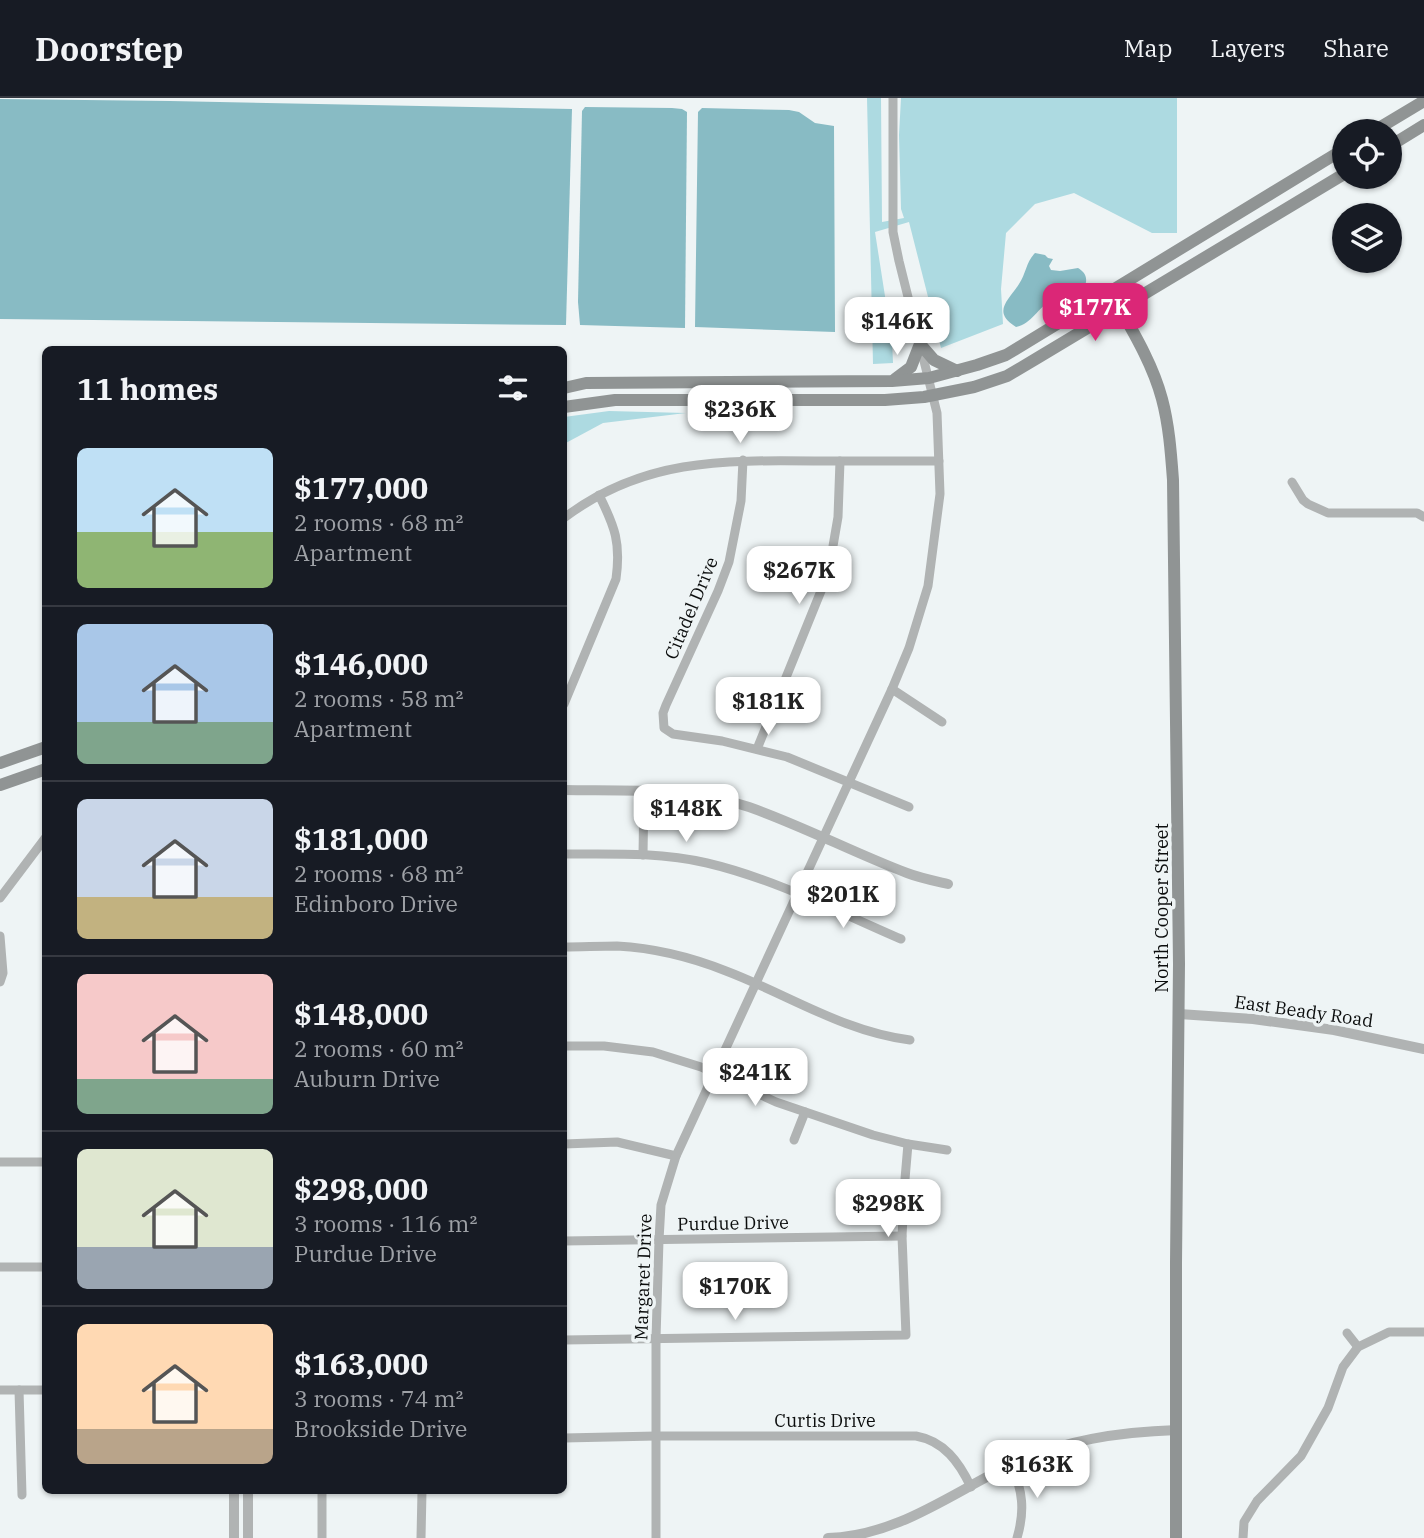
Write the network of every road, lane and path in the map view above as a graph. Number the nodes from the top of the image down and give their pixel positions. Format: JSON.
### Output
{"nodes":[{"id":1,"x":893,"y":98,"type":"edge"},
{"id":2,"x":1424,"y":101,"type":"edge"},
{"id":3,"x":1394,"y":119,"type":"edge"},
{"id":4,"x":1424,"y":125,"type":"edge"},
{"id":5,"x":1402,"y":139,"type":"edge"},
{"id":6,"x":1332,"y":156,"type":"edge"},
{"id":7,"x":1332,"y":181,"type":"edge"},
{"id":8,"x":1243,"y":211,"type":"junction"},
{"id":9,"x":1254,"y":229,"type":"junction"},
{"id":10,"x":1110,"y":291,"type":"junction"},
{"id":11,"x":1120,"y":308,"type":"junction"},
{"id":12,"x":920,"y":344,"type":"junction"},
{"id":13,"x":957,"y":371,"type":"junction"},
{"id":14,"x":929,"y":378,"type":"junction"},
{"id":15,"x":892,"y":381,"type":"junction"},
{"id":16,"x":567,"y":387,"type":"edge"},
{"id":17,"x":933,"y":396,"type":"junction"},
{"id":18,"x":567,"y":407,"type":"edge"},
{"id":19,"x":743,"y":460,"type":"junction"},
{"id":20,"x":840,"y":461,"type":"junction"},
{"id":21,"x":939,"y":461,"type":"junction"},
{"id":22,"x":1292,"y":482,"type":"dead end"},
{"id":23,"x":599,"y":495,"type":"junction"},
{"id":24,"x":567,"y":516,"type":"edge"},
{"id":25,"x":1424,"y":517,"type":"edge"},
{"id":26,"x":892,"y":690,"type":"junction"},
{"id":27,"x":567,"y":697,"type":"edge"},
{"id":28,"x":942,"y":722,"type":"dead end"},
{"id":29,"x":42,"y":748,"type":"edge"},
{"id":30,"x":757,"y":749,"type":"junction"},
{"id":31,"x":0,"y":763,"type":"edge"},
{"id":32,"x":42,"y":770,"type":"edge"},
{"id":33,"x":849,"y":783,"type":"junction"},
{"id":34,"x":0,"y":785,"type":"edge"},
{"id":35,"x":567,"y":790,"type":"edge"},
{"id":36,"x":644,"y":791,"type":"junction"},
{"id":37,"x":909,"y":807,"type":"dead end"},
{"id":38,"x":823,"y":838,"type":"junction"},
{"id":39,"x":42,"y":842,"type":"edge"},
{"id":40,"x":567,"y":854,"type":"edge"},
{"id":41,"x":643,"y":855,"type":"junction"},
{"id":42,"x":948,"y":884,"type":"dead end"},
{"id":43,"x":797,"y":894,"type":"junction"},
{"id":44,"x":0,"y":898,"type":"edge"},
{"id":45,"x":0,"y":936,"type":"edge"},
{"id":46,"x":901,"y":939,"type":"dead end"},
{"id":47,"x":567,"y":947,"type":"edge"},
{"id":48,"x":0,"y":982,"type":"edge"},
{"id":49,"x":755,"y":984,"type":"junction"},
{"id":50,"x":1178,"y":1014,"type":"junction"},
{"id":51,"x":910,"y":1040,"type":"dead end"},
{"id":52,"x":567,"y":1046,"type":"edge"},
{"id":53,"x":1424,"y":1049,"type":"edge"},
{"id":54,"x":714,"y":1074,"type":"junction"},
{"id":55,"x":805,"y":1112,"type":"junction"},
{"id":56,"x":794,"y":1140,"type":"dead end"},
{"id":57,"x":567,"y":1144,"type":"edge"},
{"id":58,"x":908,"y":1144,"type":"junction"},
{"id":59,"x":947,"y":1150,"type":"dead end"},
{"id":60,"x":676,"y":1156,"type":"junction"},
{"id":61,"x":0,"y":1162,"type":"edge"},
{"id":62,"x":42,"y":1162,"type":"edge"},
{"id":63,"x":902,"y":1236,"type":"junction"},
{"id":64,"x":659,"y":1240,"type":"junction"},
{"id":65,"x":567,"y":1241,"type":"edge"},
{"id":66,"x":0,"y":1266,"type":"edge"},
{"id":67,"x":42,"y":1267,"type":"edge"},
{"id":68,"x":1424,"y":1332,"type":"edge"},
{"id":69,"x":1347,"y":1333,"type":"dead end"},
{"id":70,"x":656,"y":1338,"type":"junction"},
{"id":71,"x":567,"y":1340,"type":"edge"},
{"id":72,"x":1358,"y":1347,"type":"junction"},
{"id":73,"x":0,"y":1390,"type":"edge"},
{"id":74,"x":19,"y":1390,"type":"junction"},
{"id":75,"x":42,"y":1390,"type":"edge"},
{"id":76,"x":1177,"y":1430,"type":"junction"},
{"id":77,"x":656,"y":1436,"type":"junction"},
{"id":78,"x":567,"y":1438,"type":"edge"},
{"id":79,"x":1011,"y":1465,"type":"junction"},
{"id":80,"x":971,"y":1487,"type":"junction"},
{"id":81,"x":234,"y":1494,"type":"edge"},
{"id":82,"x":248,"y":1494,"type":"edge"},
{"id":83,"x":322,"y":1494,"type":"edge"},
{"id":84,"x":422,"y":1494,"type":"edge"},
{"id":85,"x":22,"y":1495,"type":"dead end"},
{"id":86,"x":234,"y":1538,"type":"edge"},
{"id":87,"x":248,"y":1538,"type":"edge"},
{"id":88,"x":322,"y":1538,"type":"edge"},
{"id":89,"x":421,"y":1538,"type":"edge"},
{"id":90,"x":656,"y":1538,"type":"edge"},
{"id":91,"x":828,"y":1538,"type":"edge"},
{"id":92,"x":1017,"y":1538,"type":"edge"},
{"id":93,"x":1177,"y":1538,"type":"edge"},
{"id":94,"x":1243,"y":1538,"type":"edge"}],
"edges":[{"from":1,"to":12,"type":"street","name":"Margaret Drive"},
{"from":2,"to":3,"type":"main road"},
{"from":4,"to":5,"type":"main road"},
{"from":6,"to":8,"type":"main road"},
{"from":7,"to":9,"type":"main road"},
{"from":8,"to":9,"type":"main road"},
{"from":8,"to":10,"type":"main road"},
{"from":9,"to":11,"type":"main road"},
{"from":10,"to":11,"type":"main road","name":"North Cooper Street"},
{"from":10,"to":13,"type":"main road"},
{"from":11,"to":17,"type":"main road"},
{"from":11,"to":50,"type":"main road","name":"North Cooper Street"},
{"from":12,"to":13,"type":"main road"},
{"from":12,"to":14,"type":"street","name":"Margaret Drive"},
{"from":12,"to":15,"type":"main road"},
{"from":13,"to":14,"type":"main road"},
{"from":14,"to":15,"type":"main road"},
{"from":14,"to":17,"type":"street","name":"Margaret Drive"},
{"from":15,"to":16,"type":"main road"},
{"from":17,"to":18,"type":"main road"},
{"from":17,"to":21,"type":"street","name":"Margaret Drive"},
{"from":19,"to":20,"type":"street"},
{"from":19,"to":23,"type":"street"},
{"from":19,"to":30,"type":"street","name":"Citadel Drive"},
{"from":20,"to":21,"type":"street"},
{"from":20,"to":30,"type":"street"},
{"from":21,"to":26,"type":"street","name":"Margaret Drive"},
{"from":22,"to":25,"type":"street"},
{"from":23,"to":24,"type":"street"},
{"from":23,"to":27,"type":"street"},
{"from":26,"to":28,"type":"street"},
{"from":26,"to":33,"type":"street","name":"Margaret Drive"},
{"from":29,"to":31,"type":"main road"},
{"from":30,"to":33,"type":"street"},
{"from":32,"to":34,"type":"main road"},
{"from":33,"to":37,"type":"street"},
{"from":33,"to":38,"type":"street","name":"Margaret Drive"},
{"from":35,"to":36,"type":"street"},
{"from":36,"to":38,"type":"street"},
{"from":36,"to":41,"type":"street"},
{"from":38,"to":42,"type":"street"},
{"from":38,"to":43,"type":"street","name":"Margaret Drive"},
{"from":39,"to":44,"type":"street"},
{"from":40,"to":41,"type":"street"},
{"from":41,"to":43,"type":"street"},
{"from":43,"to":46,"type":"street"},
{"from":43,"to":49,"type":"street","name":"Margaret Drive"},
{"from":45,"to":48,"type":"street"},
{"from":47,"to":49,"type":"street"},
{"from":49,"to":51,"type":"street"},
{"from":49,"to":54,"type":"street","name":"Margaret Drive"},
{"from":50,"to":53,"type":"street","name":"East Beady Road"},
{"from":50,"to":76,"type":"main road","name":"North Cooper Street"},
{"from":52,"to":54,"type":"street"},
{"from":54,"to":55,"type":"street"},
{"from":54,"to":60,"type":"street","name":"Margaret Drive"},
{"from":55,"to":56,"type":"street"},
{"from":55,"to":58,"type":"street"},
{"from":57,"to":60,"type":"street"},
{"from":58,"to":59,"type":"street"},
{"from":58,"to":63,"type":"street"},
{"from":60,"to":64,"type":"street","name":"Margaret Drive"},
{"from":61,"to":62,"type":"street"},
{"from":63,"to":64,"type":"street","name":"Purdue Drive"},
{"from":63,"to":70,"type":"street"},
{"from":64,"to":65,"type":"street","name":"Purdue Drive"},
{"from":64,"to":70,"type":"street","name":"Margaret Drive"},
{"from":66,"to":67,"type":"street"},
{"from":68,"to":72,"type":"street"},
{"from":69,"to":72,"type":"street"},
{"from":70,"to":71,"type":"street"},
{"from":70,"to":77,"type":"street","name":"Margaret Drive"},
{"from":72,"to":94,"type":"street"},
{"from":73,"to":74,"type":"street"},
{"from":74,"to":75,"type":"street"},
{"from":74,"to":85,"type":"street"},
{"from":76,"to":79,"type":"street"},
{"from":76,"to":93,"type":"main road","name":"North Cooper Street"},
{"from":77,"to":78,"type":"street","name":"Curtis Drive"},
{"from":77,"to":80,"type":"street","name":"Curtis Drive"},
{"from":77,"to":90,"type":"street","name":"Margaret Drive"},
{"from":79,"to":80,"type":"street"},
{"from":79,"to":92,"type":"street"},
{"from":80,"to":91,"type":"street"},
{"from":81,"to":86,"type":"street"},
{"from":82,"to":87,"type":"street"},
{"from":83,"to":88,"type":"street"},
{"from":84,"to":89,"type":"street"}]}
